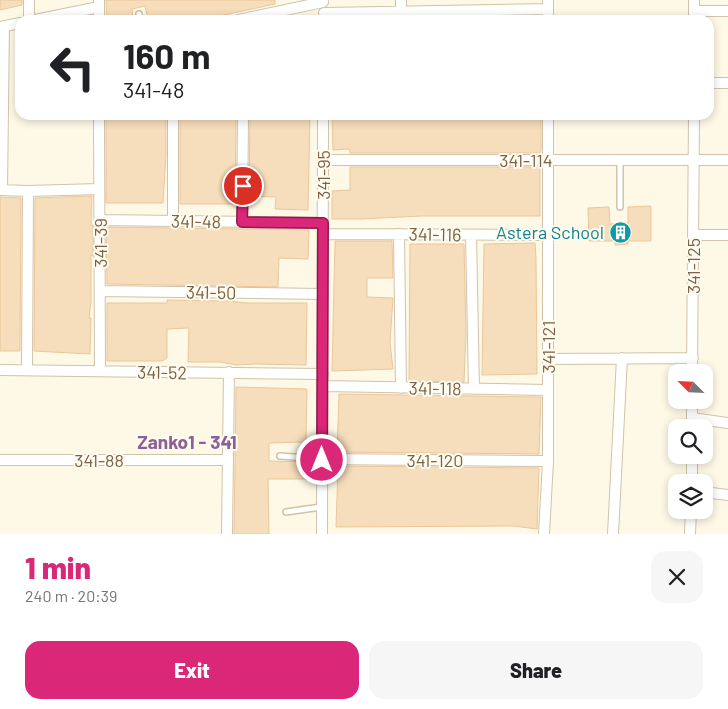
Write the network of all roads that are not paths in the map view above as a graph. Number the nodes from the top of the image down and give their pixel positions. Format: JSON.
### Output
{"nodes":[{"id":1,"x":29,"y":0,"type":"edge"},
{"id":2,"x":401,"y":0,"type":"edge"},
{"id":3,"x":694,"y":0,"type":"edge"},
{"id":4,"x":324,"y":1,"type":"edge"},
{"id":5,"x":99,"y":4,"type":"edge"},
{"id":6,"x":478,"y":5,"type":"edge"},
{"id":7,"x":548,"y":10,"type":"edge"},
{"id":8,"x":401,"y":11,"type":"junction"},
{"id":9,"x":728,"y":11,"type":"edge"},
{"id":10,"x":29,"y":15,"type":"edge"},
{"id":11,"x":54,"y":15,"type":"edge"},
{"id":12,"x":264,"y":15,"type":"edge"},
{"id":13,"x":324,"y":15,"type":"edge"},
{"id":14,"x":339,"y":15,"type":"edge"},
{"id":15,"x":694,"y":15,"type":"edge"},
{"id":16,"x":701,"y":15,"type":"edge"},
{"id":17,"x":15,"y":24,"type":"edge"},
{"id":18,"x":2,"y":27,"type":"edge"},
{"id":19,"x":714,"y":83,"type":"edge"},
{"id":20,"x":728,"y":83,"type":"edge"},
{"id":21,"x":99,"y":120,"type":"edge"},
{"id":22,"x":173,"y":120,"type":"edge"},
{"id":23,"x":244,"y":120,"type":"edge"},
{"id":24,"x":323,"y":120,"type":"edge"},
{"id":25,"x":548,"y":120,"type":"edge"},
{"id":26,"x":694,"y":120,"type":"edge"},
{"id":27,"x":323,"y":160,"type":"junction"},
{"id":28,"x":548,"y":160,"type":"junction"},
{"id":29,"x":620,"y":160,"type":"junction"},
{"id":30,"x":694,"y":160,"type":"junction"},
{"id":31,"x":728,"y":160,"type":"edge"},
{"id":32,"x":99,"y":189,"type":"junction"},
{"id":33,"x":1,"y":190,"type":"edge"},
{"id":34,"x":28,"y":191,"type":"junction"},
{"id":35,"x":620,"y":207,"type":"dead end"},
{"id":36,"x":100,"y":220,"type":"junction"},
{"id":37,"x":173,"y":221,"type":"junction"},
{"id":38,"x":242,"y":222,"type":"junction"},
{"id":39,"x":323,"y":223,"type":"junction"},
{"id":40,"x":323,"y":234,"type":"junction"},
{"id":41,"x":399,"y":234,"type":"junction"},
{"id":42,"x":471,"y":235,"type":"junction"},
{"id":43,"x":548,"y":235,"type":"junction"},
{"id":44,"x":693,"y":235,"type":"junction"},
{"id":45,"x":728,"y":235,"type":"edge"},
{"id":46,"x":100,"y":290,"type":"junction"},
{"id":47,"x":323,"y":294,"type":"junction"},
{"id":48,"x":622,"y":358,"type":"junction"},
{"id":49,"x":692,"y":358,"type":"junction"},
{"id":50,"x":548,"y":359,"type":"junction"},
{"id":51,"x":692,"y":364,"type":"edge"},
{"id":52,"x":0,"y":370,"type":"edge"},
{"id":53,"x":27,"y":370,"type":"junction"},
{"id":54,"x":100,"y":371,"type":"junction"},
{"id":55,"x":228,"y":372,"type":"junction"},
{"id":56,"x":323,"y":374,"type":"junction"},
{"id":57,"x":322,"y":386,"type":"junction"},
{"id":58,"x":401,"y":388,"type":"junction"},
{"id":59,"x":474,"y":389,"type":"junction"},
{"id":60,"x":548,"y":390,"type":"junction"},
{"id":61,"x":713,"y":423,"type":"edge"},
{"id":62,"x":728,"y":423,"type":"edge"},
{"id":63,"x":280,"y":456,"type":"dead end"},
{"id":64,"x":0,"y":460,"type":"edge"},
{"id":65,"x":228,"y":460,"type":"junction"},
{"id":66,"x":322,"y":460,"type":"junction"},
{"id":67,"x":548,"y":460,"type":"junction"},
{"id":68,"x":713,"y":493,"type":"edge"},
{"id":69,"x":728,"y":495,"type":"edge"},
{"id":70,"x":321,"y":507,"type":"junction"},
{"id":71,"x":286,"y":512,"type":"dead end"},
{"id":72,"x":691,"y":519,"type":"edge"},
{"id":73,"x":227,"y":534,"type":"edge"},
{"id":74,"x":322,"y":534,"type":"edge"},
{"id":75,"x":544,"y":534,"type":"edge"},
{"id":76,"x":613,"y":534,"type":"edge"},
{"id":77,"x":690,"y":534,"type":"edge"}],
"edges":[{"from":1,"to":10,"type":"street"},
{"from":2,"to":8,"type":"street"},
{"from":3,"to":15,"type":"street"},
{"from":4,"to":12,"type":"street"},
{"from":4,"to":13,"type":"street"},
{"from":5,"to":11,"type":"street"},
{"from":6,"to":7,"type":"street"},
{"from":6,"to":8,"type":"street"},
{"from":8,"to":14,"type":"street"},
{"from":9,"to":16,"type":"street"},
{"from":17,"to":18,"type":"street"},
{"from":18,"to":33,"type":"street"},
{"from":19,"to":20,"type":"street"},
{"from":21,"to":32,"type":"street","name":"341-39"},
{"from":22,"to":37,"type":"street"},
{"from":23,"to":38,"type":"street"},
{"from":24,"to":27,"type":"street","name":"341-95"},
{"from":25,"to":28,"type":"street","name":"341-121"},
{"from":26,"to":30,"type":"street","name":"341-125"},
{"from":27,"to":28,"type":"street","name":"341-114"},
{"from":27,"to":39,"type":"street","name":"341-95"},
{"from":28,"to":29,"type":"street","name":"341-114"},
{"from":28,"to":43,"type":"street","name":"341-121"},
{"from":29,"to":30,"type":"street","name":"341-114"},
{"from":29,"to":35,"type":"lane"},
{"from":30,"to":31,"type":"street","name":"341-114"},
{"from":30,"to":44,"type":"street","name":"341-125"},
{"from":32,"to":34,"type":"street"},
{"from":32,"to":36,"type":"street","name":"341-39"},
{"from":33,"to":34,"type":"street"},
{"from":34,"to":53,"type":"street"},
{"from":36,"to":37,"type":"street","name":"341-48"},
{"from":36,"to":46,"type":"street","name":"341-39"},
{"from":37,"to":38,"type":"street","name":"341-48"},
{"from":38,"to":39,"type":"street","name":"341-48"},
{"from":39,"to":40,"type":"street","name":"341-95"},
{"from":40,"to":41,"type":"street","name":"341-116"},
{"from":40,"to":47,"type":"street","name":"341-95"},
{"from":41,"to":42,"type":"street","name":"341-116"},
{"from":41,"to":58,"type":"street"},
{"from":42,"to":43,"type":"street","name":"341-116"},
{"from":42,"to":59,"type":"street"},
{"from":43,"to":50,"type":"street","name":"341-121"},
{"from":44,"to":45,"type":"street"},
{"from":44,"to":49,"type":"street","name":"341-125"},
{"from":46,"to":47,"type":"street","name":"341-50"},
{"from":46,"to":54,"type":"street","name":"341-39"},
{"from":47,"to":56,"type":"street","name":"341-95"},
{"from":48,"to":49,"type":"street"},
{"from":48,"to":50,"type":"street"},
{"from":48,"to":76,"type":"street"},
{"from":49,"to":51,"type":"street","name":"341-125"},
{"from":50,"to":60,"type":"street","name":"341-121"},
{"from":52,"to":53,"type":"street","name":"341-52"},
{"from":53,"to":54,"type":"street","name":"341-52"},
{"from":54,"to":55,"type":"street","name":"341-52"},
{"from":55,"to":56,"type":"street","name":"341-52"},
{"from":55,"to":65,"type":"street"},
{"from":56,"to":57,"type":"street","name":"341-95"},
{"from":57,"to":58,"type":"street","name":"341-118"},
{"from":57,"to":66,"type":"street","name":"341-95"},
{"from":58,"to":59,"type":"street","name":"341-118"},
{"from":59,"to":60,"type":"street","name":"341-118"},
{"from":60,"to":67,"type":"street","name":"341-121"},
{"from":61,"to":62,"type":"street"},
{"from":63,"to":66,"type":"lane"},
{"from":64,"to":65,"type":"street","name":"341-88"},
{"from":65,"to":73,"type":"street"},
{"from":66,"to":67,"type":"street","name":"341-120"},
{"from":66,"to":70,"type":"street","name":"341-95"},
{"from":67,"to":75,"type":"street","name":"341-121"},
{"from":68,"to":69,"type":"street"},
{"from":70,"to":71,"type":"lane"},
{"from":70,"to":74,"type":"street","name":"341-95"},
{"from":72,"to":77,"type":"street"}]}
